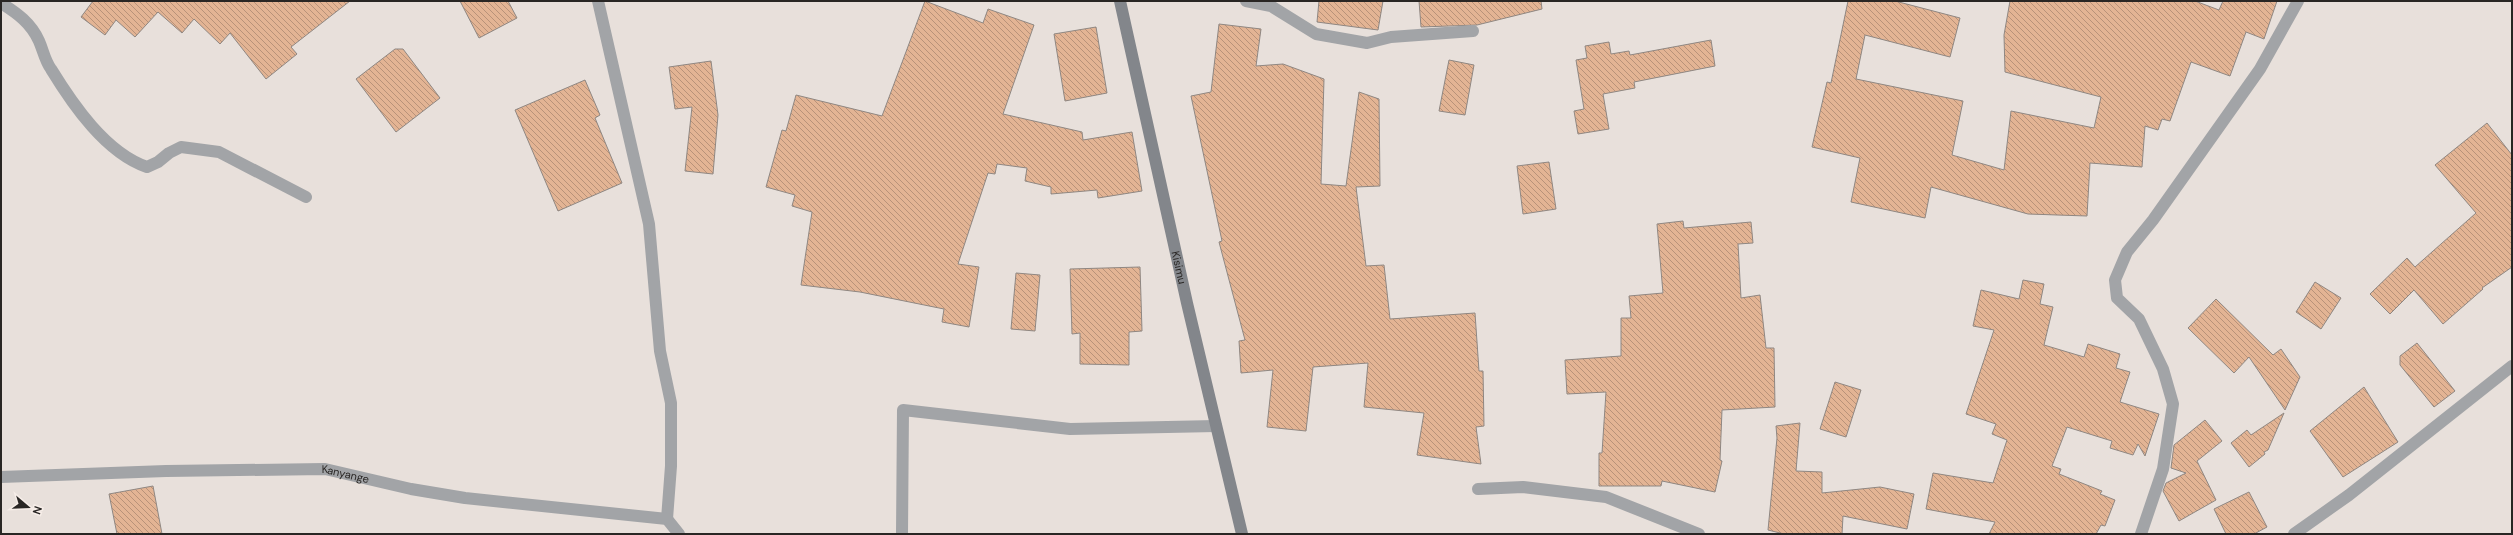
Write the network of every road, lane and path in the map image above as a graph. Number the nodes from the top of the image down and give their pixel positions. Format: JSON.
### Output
{"nodes":[{"id":1,"x":598,"y":1,"type":"edge"},
{"id":2,"x":1120,"y":1,"type":"edge"},
{"id":3,"x":1246,"y":1,"type":"edge"},
{"id":4,"x":2298,"y":1,"type":"edge"},
{"id":5,"x":1,"y":3,"type":"edge"},
{"id":6,"x":1473,"y":31,"type":"dead end"},
{"id":7,"x":306,"y":197,"type":"dead end"},
{"id":8,"x":2512,"y":366,"type":"edge"},
{"id":9,"x":1216,"y":426,"type":"junction"},
{"id":10,"x":1,"y":477,"type":"edge"},
{"id":11,"x":1478,"y":490,"type":"dead end"},
{"id":12,"x":667,"y":519,"type":"junction"},
{"id":13,"x":679,"y":534,"type":"edge"},
{"id":14,"x":902,"y":534,"type":"edge"},
{"id":15,"x":1242,"y":534,"type":"edge"},
{"id":16,"x":1699,"y":534,"type":"edge"},
{"id":17,"x":2141,"y":534,"type":"edge"},
{"id":18,"x":2294,"y":534,"type":"edge"}],
"edges":[{"from":1,"to":12,"type":"street"},
{"from":2,"to":9,"type":"street","name":"Kisimu"},
{"from":3,"to":6,"type":"street"},
{"from":4,"to":17,"type":"street"},
{"from":5,"to":7,"type":"street"},
{"from":8,"to":18,"type":"street"},
{"from":9,"to":14,"type":"street"},
{"from":9,"to":15,"type":"street","name":"Kisimu"},
{"from":10,"to":12,"type":"street","name":"Kanyange"},
{"from":11,"to":16,"type":"street"},
{"from":12,"to":13,"type":"street"}]}
